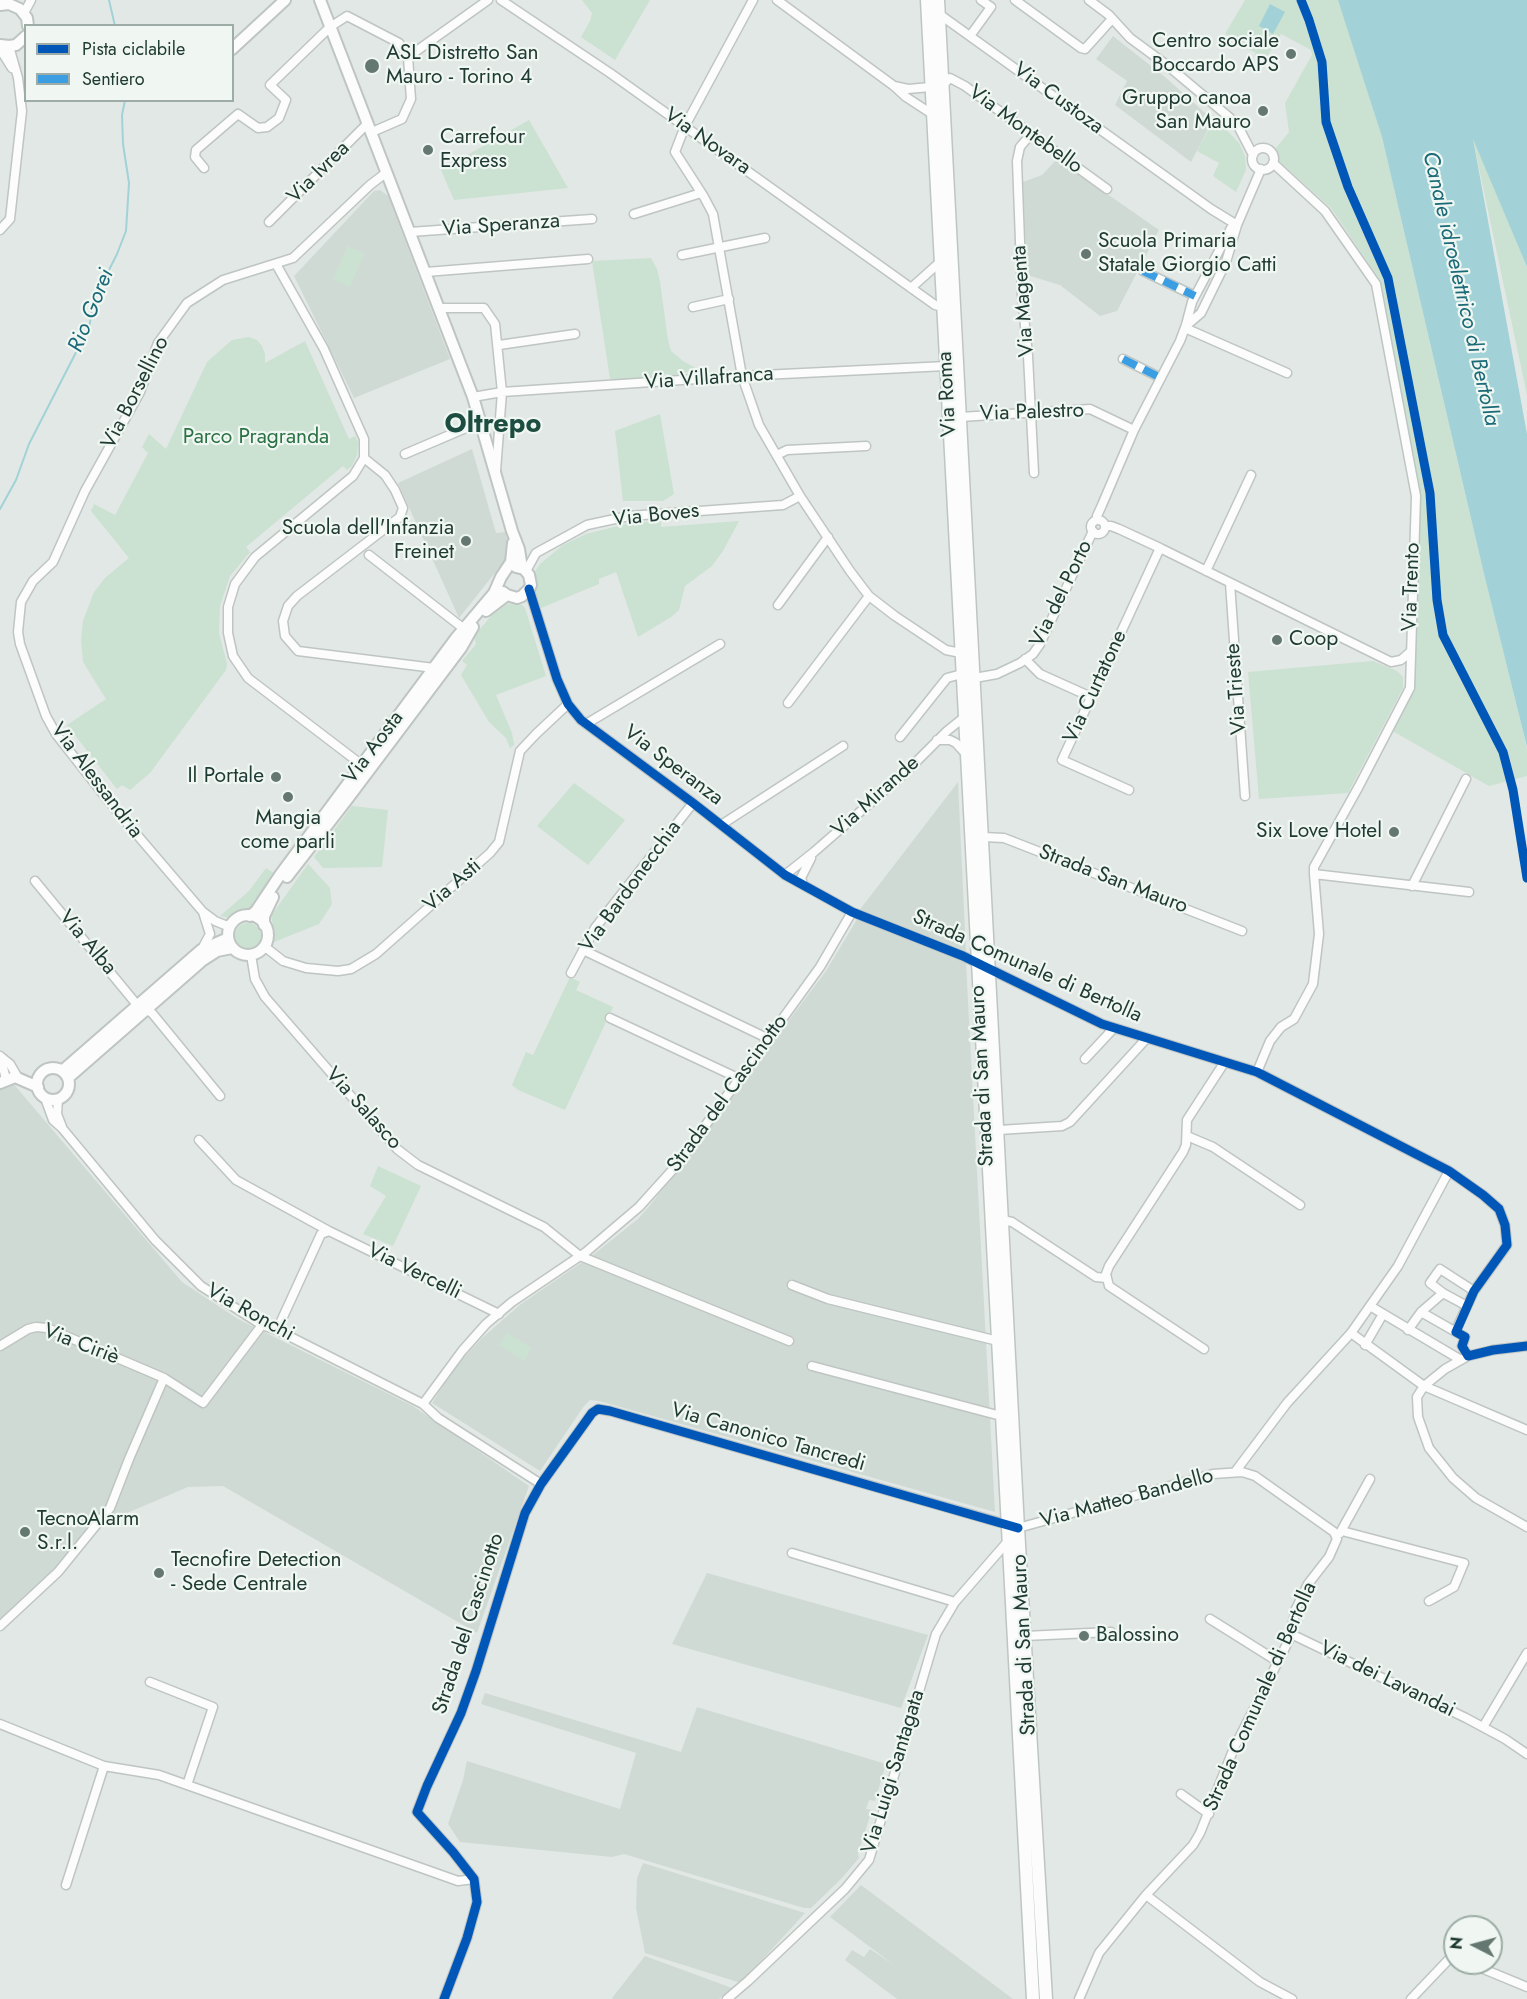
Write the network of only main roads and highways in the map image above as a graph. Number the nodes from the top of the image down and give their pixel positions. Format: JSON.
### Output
{"nodes":[{"id":1,"x":927,"y":0,"type":"edge"},
{"id":2,"x":938,"y":0,"type":"edge"},
{"id":3,"x":931,"y":88,"type":"junction"},
{"id":4,"x":966,"y":678,"type":"junction"},
{"id":5,"x":974,"y":787,"type":"junction"},
{"id":6,"x":997,"y":1219,"type":"junction"},
{"id":7,"x":1013,"y":1527,"type":"junction"},
{"id":8,"x":1033,"y":1999,"type":"edge"},
{"id":9,"x":1046,"y":1999,"type":"edge"}],
"edges":[{"from":1,"to":3,"type":"main road","name":"Via Roma"},
{"from":2,"to":3,"type":"main road","name":"Via Roma"},
{"from":3,"to":4,"type":"main road","name":"Via Roma"},
{"from":3,"to":4,"type":"main road","name":"Via Roma"},
{"from":4,"to":5,"type":"main road","name":"Via Roma"},
{"from":4,"to":5,"type":"main road","name":"Via Roma"},
{"from":5,"to":6,"type":"main road","name":"Strada di San Mauro"},
{"from":5,"to":6,"type":"main road","name":"Strada di San Mauro"},
{"from":6,"to":7,"type":"main road","name":"Strada di San Mauro"},
{"from":6,"to":7,"type":"main road","name":"Strada di San Mauro"},
{"from":7,"to":8,"type":"main road","name":"Strada di San Mauro"},
{"from":7,"to":9,"type":"main road","name":"Strada di San Mauro"}]}
